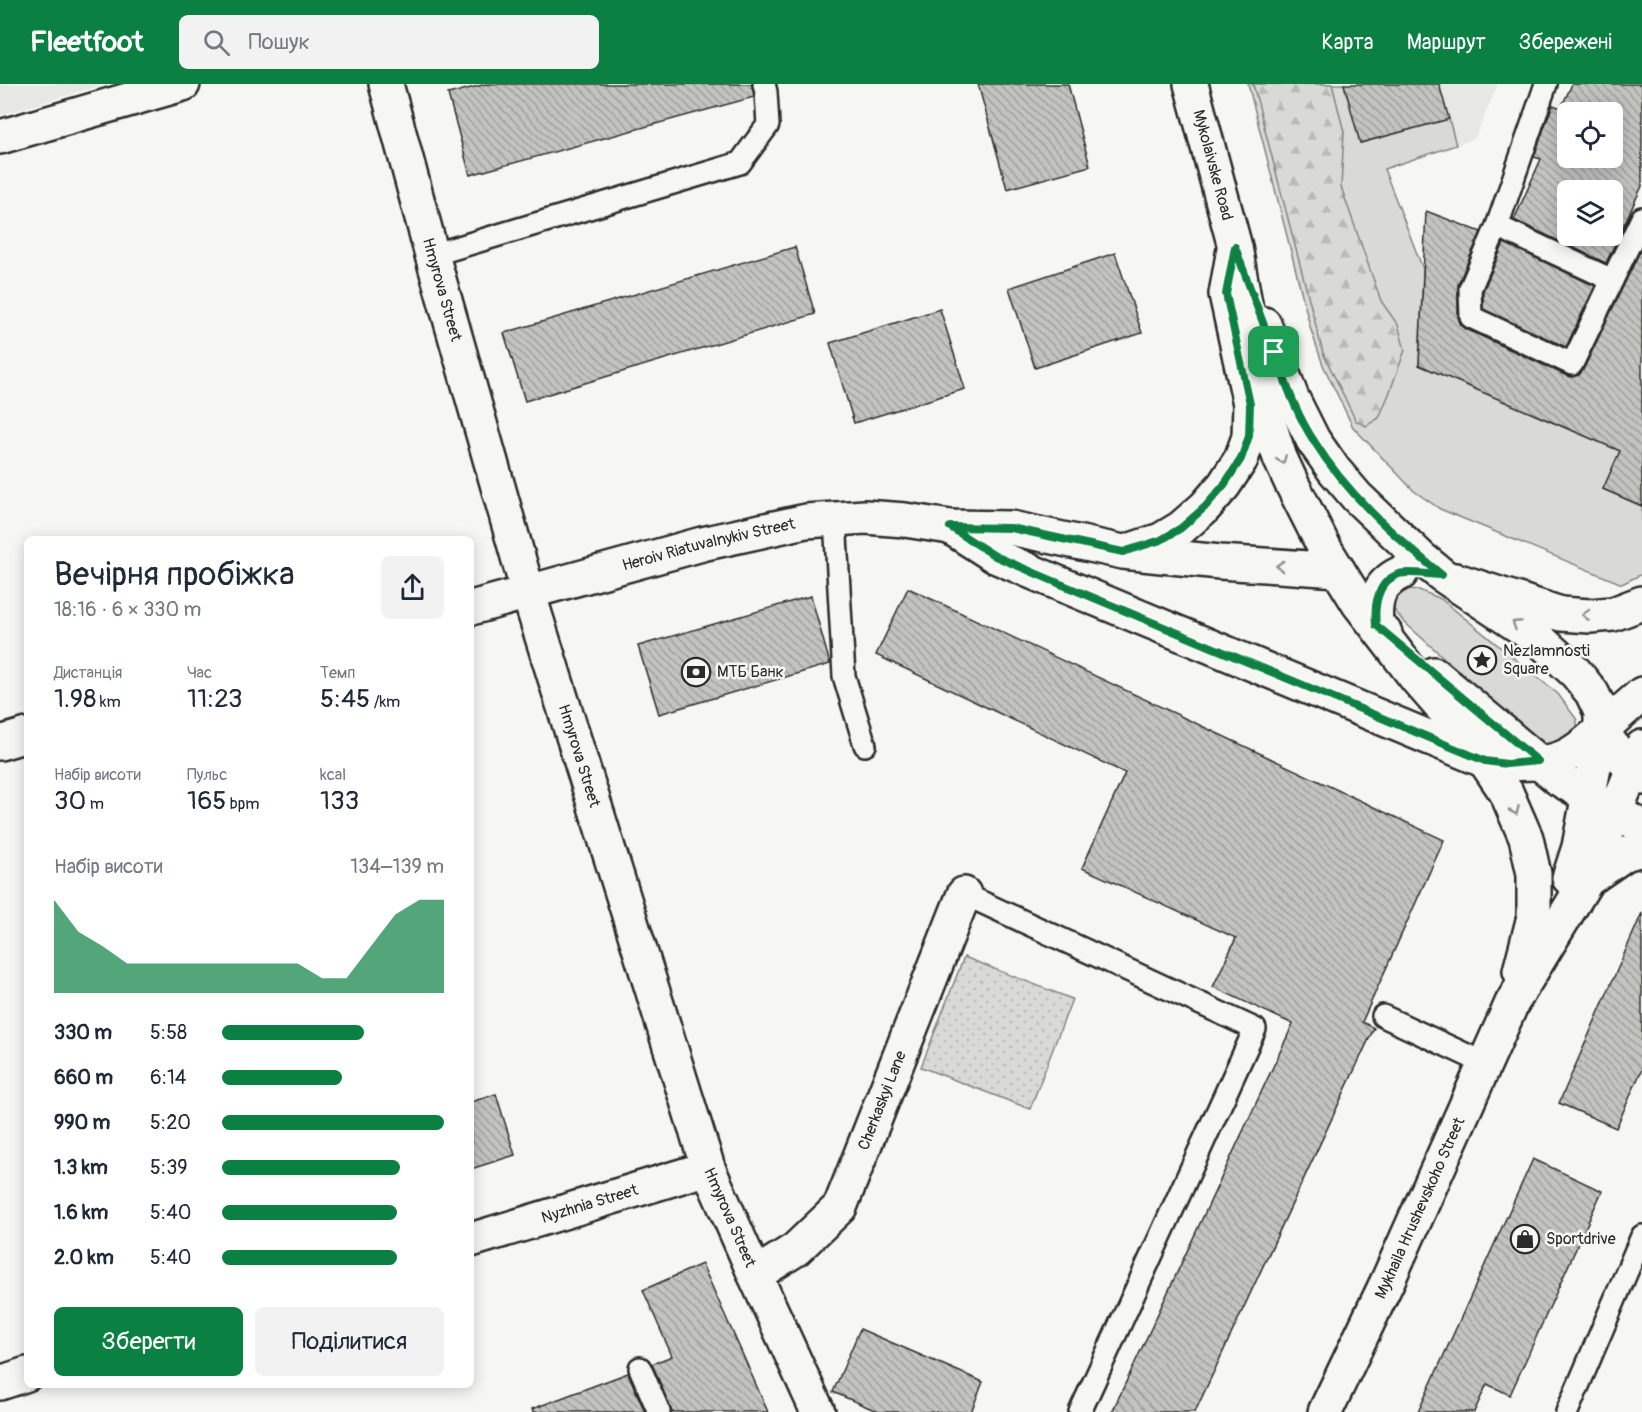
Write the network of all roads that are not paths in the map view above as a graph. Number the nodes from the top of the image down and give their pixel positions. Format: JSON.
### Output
{"nodes":[{"id":1,"x":183,"y":84,"type":"edge"},
{"id":2,"x":386,"y":84,"type":"edge"},
{"id":3,"x":764,"y":84,"type":"edge"},
{"id":4,"x":1191,"y":84,"type":"edge"},
{"id":5,"x":1546,"y":84,"type":"edge"},
{"id":6,"x":0,"y":137,"type":"edge"},
{"id":7,"x":1642,"y":218,"type":"edge"},
{"id":8,"x":1497,"y":226,"type":"junction"},
{"id":9,"x":1235,"y":247,"type":"junction"},
{"id":10,"x":432,"y":255,"type":"junction"},
{"id":11,"x":1612,"y":280,"type":"junction"},
{"id":12,"x":834,"y":519,"type":"junction"},
{"id":13,"x":950,"y":527,"type":"junction"},
{"id":14,"x":1123,"y":552,"type":"junction"},
{"id":15,"x":1338,"y":570,"type":"junction"},
{"id":16,"x":1401,"y":573,"type":"junction"},
{"id":17,"x":1442,"y":575,"type":"junction"},
{"id":18,"x":528,"y":592,"type":"junction"},
{"id":19,"x":1642,"y":603,"type":"edge"},
{"id":20,"x":474,"y":607,"type":"edge"},
{"id":21,"x":1376,"y":625,"type":"junction"},
{"id":22,"x":1642,"y":694,"type":"edge"},
{"id":23,"x":1601,"y":730,"type":"junction"},
{"id":24,"x":24,"y":736,"type":"edge"},
{"id":25,"x":0,"y":743,"type":"edge"},
{"id":26,"x":865,"y":745,"type":"dead end"},
{"id":27,"x":1485,"y":761,"type":"junction"},
{"id":28,"x":1538,"y":761,"type":"junction"},
{"id":29,"x":1639,"y":765,"type":"edge"},
{"id":30,"x":1615,"y":811,"type":"edge"},
{"id":31,"x":1642,"y":849,"type":"edge"},
{"id":32,"x":1587,"y":880,"type":"junction"},
{"id":33,"x":964,"y":894,"type":"joint"},
{"id":34,"x":1542,"y":929,"type":"junction"},
{"id":35,"x":1383,"y":1016,"type":"dead end"},
{"id":36,"x":1484,"y":1063,"type":"junction"},
{"id":37,"x":708,"y":1168,"type":"junction"},
{"id":38,"x":1642,"y":1236,"type":"edge"},
{"id":39,"x":474,"y":1239,"type":"edge"},
{"id":40,"x":755,"y":1275,"type":"junction"},
{"id":41,"x":640,"y":1368,"type":"dead end"},
{"id":42,"x":24,"y":1375,"type":"edge"},
{"id":43,"x":0,"y":1383,"type":"edge"},
{"id":44,"x":659,"y":1412,"type":"edge"},
{"id":45,"x":819,"y":1412,"type":"edge"},
{"id":46,"x":1080,"y":1412,"type":"edge"},
{"id":47,"x":1325,"y":1412,"type":"edge"},
{"id":48,"x":1567,"y":1412,"type":"edge"}],
"edges":[{"from":1,"to":6,"type":"street"},
{"from":2,"to":10,"type":"street","name":"Hmyrova Street"},
{"from":3,"to":10,"type":"lane"},
{"from":4,"to":9,"type":"street","name":"Mykolaivske Road"},
{"from":5,"to":8,"type":"lane"},
{"from":7,"to":11,"type":"lane"},
{"from":8,"to":11,"type":"lane"},
{"from":8,"to":11,"type":"lane"},
{"from":9,"to":14,"type":"street"},
{"from":9,"to":15,"type":"street","one_way":true},
{"from":9,"to":17,"type":"street"},
{"from":10,"to":18,"type":"street","name":"Hmyrova Street"},
{"from":12,"to":13,"type":"street","name":"Heroiv Riatuvalnykiv Street"},
{"from":12,"to":18,"type":"street","name":"Heroiv Riatuvalnykiv Street"},
{"from":12,"to":26,"type":"lane"},
{"from":13,"to":14,"type":"street","name":"Heroiv Riatuvalnykiv Street"},
{"from":13,"to":27,"type":"street","name":"Heroiv Riatuvalnykiv Street"},
{"from":15,"to":14,"type":"street","one_way":true},
{"from":15,"to":16,"type":"street"},
{"from":15,"to":21,"type":"street"},
{"from":16,"to":17,"type":"street"},
{"from":16,"to":21,"type":"street"},
{"from":19,"to":17,"type":"street","one_way":true},
{"from":23,"to":17,"type":"street","one_way":true},
{"from":18,"to":20,"type":"street","name":"Heroiv Riatuvalnykiv Street"},
{"from":18,"to":37,"type":"street","name":"Hmyrova Street"},
{"from":21,"to":27,"type":"street"},
{"from":21,"to":28,"type":"street"},
{"from":22,"to":23,"type":"street"},
{"from":23,"to":28,"type":"street"},
{"from":23,"to":29,"type":"street"},
{"from":23,"to":30,"type":"street"},
{"from":24,"to":25,"type":"street"},
{"from":27,"to":28,"type":"street"},
{"from":27,"to":30,"type":"street"},
{"from":27,"to":34,"type":"street","one_way":true},
{"from":28,"to":30,"type":"street"},
{"from":29,"to":30,"type":"street"},
{"from":30,"to":32,"type":"street"},
{"from":30,"to":34,"type":"street"},
{"from":31,"to":32,"type":"street"},
{"from":32,"to":34,"type":"street"},
{"from":33,"to":40,"type":"street","name":"Cherkaskyi Lane"},
{"from":33,"to":46,"type":"lane"},
{"from":34,"to":36,"type":"street","name":"Mykhaila Hrushevskoho Street"},
{"from":35,"to":36,"type":"lane"},
{"from":36,"to":47,"type":"street","name":"Mykhaila Hrushevskoho Street"},
{"from":37,"to":39,"type":"street","name":"Nyzhnia Street"},
{"from":37,"to":40,"type":"street","name":"Hmyrova Street"},
{"from":38,"to":48,"type":"lane"},
{"from":40,"to":45,"type":"street","name":"Hmyrova Street"},
{"from":41,"to":44,"type":"lane"},
{"from":42,"to":43,"type":"street"}]}
